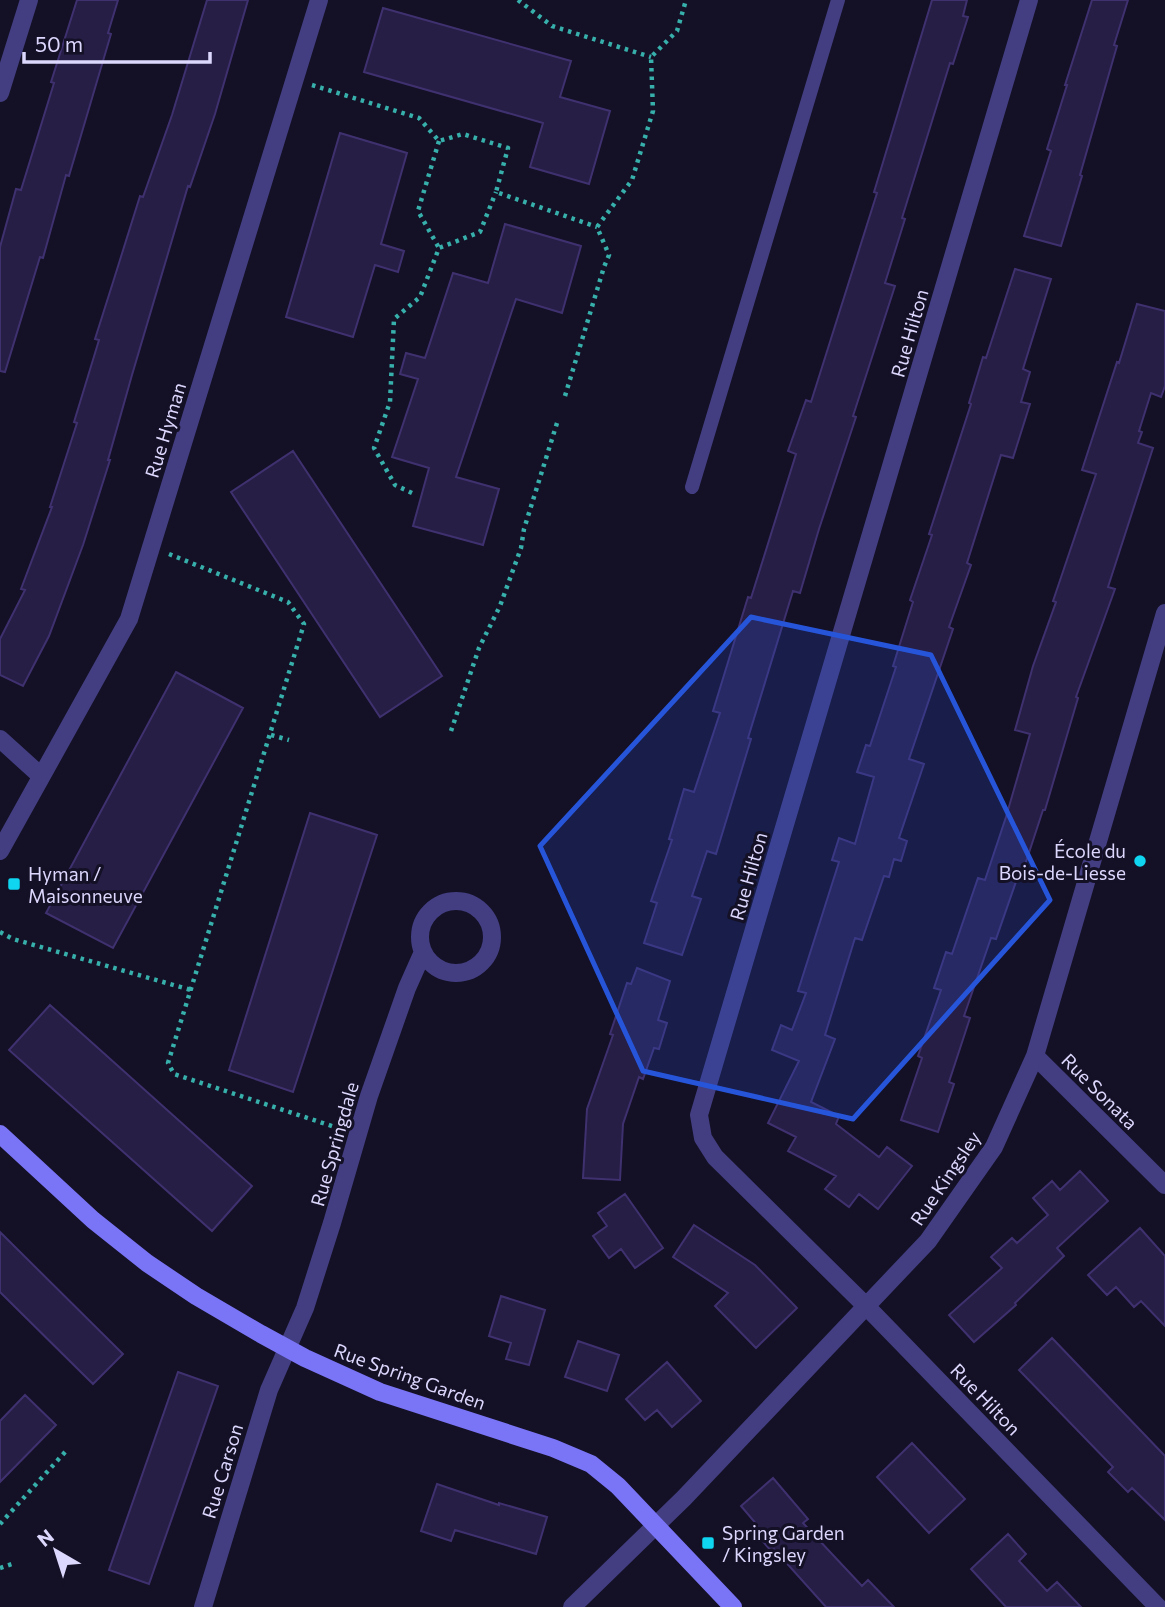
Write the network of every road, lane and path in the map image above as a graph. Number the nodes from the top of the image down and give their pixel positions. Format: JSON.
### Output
{"nodes":[{"id":1,"x":29,"y":0,"type":"edge"},
{"id":2,"x":319,"y":0,"type":"edge"},
{"id":3,"x":519,"y":0,"type":"edge"},
{"id":4,"x":686,"y":0,"type":"edge"},
{"id":5,"x":838,"y":0,"type":"edge"},
{"id":6,"x":1030,"y":0,"type":"edge"},
{"id":7,"x":651,"y":57,"type":"junction"},
{"id":8,"x":295,"y":80,"type":"junction"},
{"id":9,"x":0,"y":93,"type":"edge"},
{"id":10,"x":439,"y":141,"type":"junction"},
{"id":11,"x":496,"y":192,"type":"junction"},
{"id":12,"x":597,"y":227,"type":"junction"},
{"id":13,"x":439,"y":248,"type":"junction"},
{"id":14,"x":565,"y":396,"type":"dead end"},
{"id":15,"x":557,"y":423,"type":"dead end"},
{"id":16,"x":692,"y":487,"type":"dead end"},
{"id":17,"x":412,"y":493,"type":"dead end"},
{"id":18,"x":151,"y":547,"type":"junction"},
{"id":19,"x":1165,"y":613,"type":"edge"},
{"id":20,"x":451,"y":731,"type":"dead end"},
{"id":21,"x":271,"y":735,"type":"junction"},
{"id":22,"x":0,"y":738,"type":"edge"},
{"id":23,"x":289,"y":740,"type":"dead end"},
{"id":24,"x":41,"y":776,"type":"junction"},
{"id":25,"x":0,"y":851,"type":"edge"},
{"id":26,"x":0,"y":932,"type":"edge"},
{"id":27,"x":424,"y":952,"type":"junction"},
{"id":28,"x":191,"y":990,"type":"junction"},
{"id":29,"x":1035,"y":1056,"type":"junction"},
{"id":30,"x":0,"y":1134,"type":"edge"},
{"id":31,"x":358,"y":1135,"type":"junction"},
{"id":32,"x":1165,"y":1185,"type":"edge"},
{"id":33,"x":866,"y":1306,"type":"junction"},
{"id":34,"x":287,"y":1349,"type":"junction"},
{"id":35,"x":66,"y":1451,"type":"dead end"},
{"id":36,"x":0,"y":1524,"type":"edge"},
{"id":37,"x":655,"y":1526,"type":"junction"},
{"id":38,"x":12,"y":1564,"type":"dead end"},
{"id":39,"x":0,"y":1568,"type":"edge"},
{"id":40,"x":203,"y":1607,"type":"edge"},
{"id":41,"x":572,"y":1607,"type":"edge"},
{"id":42,"x":733,"y":1607,"type":"edge"},
{"id":43,"x":1158,"y":1607,"type":"edge"}],
"edges":[{"from":1,"to":9,"type":"street"},
{"from":2,"to":8,"type":"street","name":"Rue Hyman"},
{"from":3,"to":7,"type":"path"},
{"from":4,"to":7,"type":"path"},
{"from":5,"to":16,"type":"lane"},
{"from":6,"to":33,"type":"street","name":"Rue Hilton"},
{"from":7,"to":12,"type":"path"},
{"from":8,"to":10,"type":"path"},
{"from":8,"to":18,"type":"street","name":"Rue Hyman"},
{"from":10,"to":11,"type":"path"},
{"from":10,"to":13,"type":"path"},
{"from":11,"to":12,"type":"path"},
{"from":11,"to":13,"type":"path"},
{"from":12,"to":14,"type":"path"},
{"from":13,"to":17,"type":"path"},
{"from":15,"to":20,"type":"path"},
{"from":18,"to":21,"type":"path"},
{"from":18,"to":24,"type":"street","name":"Rue Hyman"},
{"from":19,"to":29,"type":"street","name":"Rue Kingsley"},
{"from":21,"to":23,"type":"path"},
{"from":21,"to":28,"type":"path"},
{"from":22,"to":24,"type":"street"},
{"from":24,"to":25,"type":"street","name":"Rue Hyman"},
{"from":26,"to":28,"type":"path"},
{"from":27,"to":27,"type":"street","name":"Rue Springdale"},
{"from":27,"to":31,"type":"street","name":"Rue Springdale"},
{"from":28,"to":31,"type":"path"},
{"from":29,"to":32,"type":"street","name":"Rue Sonata"},
{"from":29,"to":33,"type":"street","name":"Rue Kingsley"},
{"from":30,"to":34,"type":"street","name":"Rue Spring Garden"},
{"from":31,"to":34,"type":"street","name":"Rue Springdale"},
{"from":33,"to":37,"type":"street","name":"Rue Kingsley"},
{"from":33,"to":43,"type":"street","name":"Rue Hilton"},
{"from":34,"to":37,"type":"street","name":"Rue Spring Garden"},
{"from":34,"to":40,"type":"street","name":"Rue Carson"},
{"from":35,"to":36,"type":"path"},
{"from":37,"to":41,"type":"street","name":"Rue Kingsley"},
{"from":37,"to":42,"type":"street","name":"Rue Spring Garden"},
{"from":38,"to":39,"type":"path"}]}
